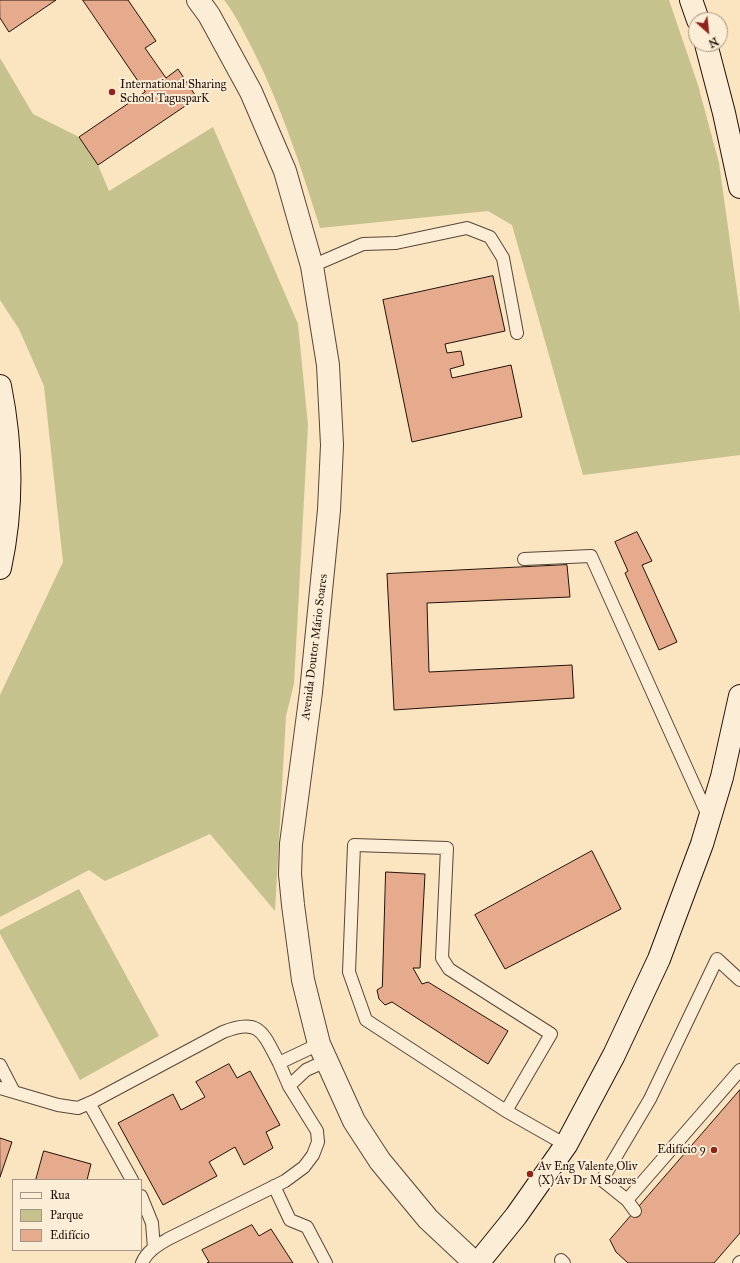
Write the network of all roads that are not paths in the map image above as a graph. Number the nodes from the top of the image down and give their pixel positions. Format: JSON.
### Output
{"nodes":[{"id":1,"x":198,"y":0,"type":"edge"},
{"id":2,"x":691,"y":0,"type":"edge"},
{"id":3,"x":695,"y":12,"type":"edge"},
{"id":4,"x":708,"y":52,"type":"edge"},
{"id":5,"x":740,"y":187,"type":"edge"},
{"id":6,"x":312,"y":266,"type":"junction"},
{"id":7,"x":517,"y":333,"type":"dead end"},
{"id":8,"x":0,"y":386,"type":"edge"},
{"id":9,"x":524,"y":558,"type":"dead end"},
{"id":10,"x":0,"y":568,"type":"edge"},
{"id":11,"x":740,"y":696,"type":"edge"},
{"id":12,"x":709,"y":819,"type":"junction"},
{"id":13,"x":740,"y":980,"type":"edge"},
{"id":14,"x":322,"y":1053,"type":"junction"},
{"id":15,"x":279,"y":1063,"type":"junction"},
{"id":16,"x":0,"y":1065,"type":"edge"},
{"id":17,"x":740,"y":1070,"type":"edge"},
{"id":18,"x":289,"y":1086,"type":"junction"},
{"id":19,"x":0,"y":1088,"type":"edge"},
{"id":20,"x":14,"y":1092,"type":"junction"},
{"id":21,"x":89,"y":1103,"type":"junction"},
{"id":22,"x":506,"y":1110,"type":"junction"},
{"id":23,"x":566,"y":1145,"type":"junction"},
{"id":24,"x":131,"y":1179,"type":"edge"},
{"id":25,"x":274,"y":1186,"type":"junction"},
{"id":26,"x":142,"y":1198,"type":"edge"},
{"id":27,"x":627,"y":1200,"type":"junction"},
{"id":28,"x":636,"y":1211,"type":"dead end"},
{"id":29,"x":154,"y":1248,"type":"junction"},
{"id":30,"x":145,"y":1262,"type":"edge"},
{"id":31,"x":326,"y":1263,"type":"edge"},
{"id":32,"x":477,"y":1263,"type":"edge"}],
"edges":[{"from":1,"to":6,"type":"street","name":"Avenida Doutor Mário Soares"},
{"from":2,"to":3,"type":"street"},
{"from":4,"to":5,"type":"street"},
{"from":6,"to":7,"type":"lane"},
{"from":6,"to":14,"type":"street","name":"Avenida Doutor Mário Soares"},
{"from":8,"to":10,"type":"street"},
{"from":9,"to":12,"type":"lane"},
{"from":11,"to":12,"type":"street"},
{"from":12,"to":23,"type":"street"},
{"from":13,"to":27,"type":"lane"},
{"from":14,"to":15,"type":"lane"},
{"from":14,"to":18,"type":"lane"},
{"from":14,"to":32,"type":"street","name":"Avenida Doutor Mário Soares"},
{"from":15,"to":18,"type":"lane"},
{"from":15,"to":21,"type":"lane"},
{"from":16,"to":20,"type":"lane"},
{"from":17,"to":27,"type":"lane"},
{"from":18,"to":25,"type":"lane"},
{"from":19,"to":20,"type":"lane"},
{"from":20,"to":21,"type":"lane"},
{"from":21,"to":24,"type":"lane"},
{"from":22,"to":22,"type":"lane"},
{"from":22,"to":23,"type":"lane"},
{"from":23,"to":32,"type":"street"},
{"from":25,"to":29,"type":"lane"},
{"from":25,"to":31,"type":"lane"},
{"from":26,"to":29,"type":"lane"},
{"from":27,"to":28,"type":"lane"},
{"from":29,"to":30,"type":"lane"}]}
